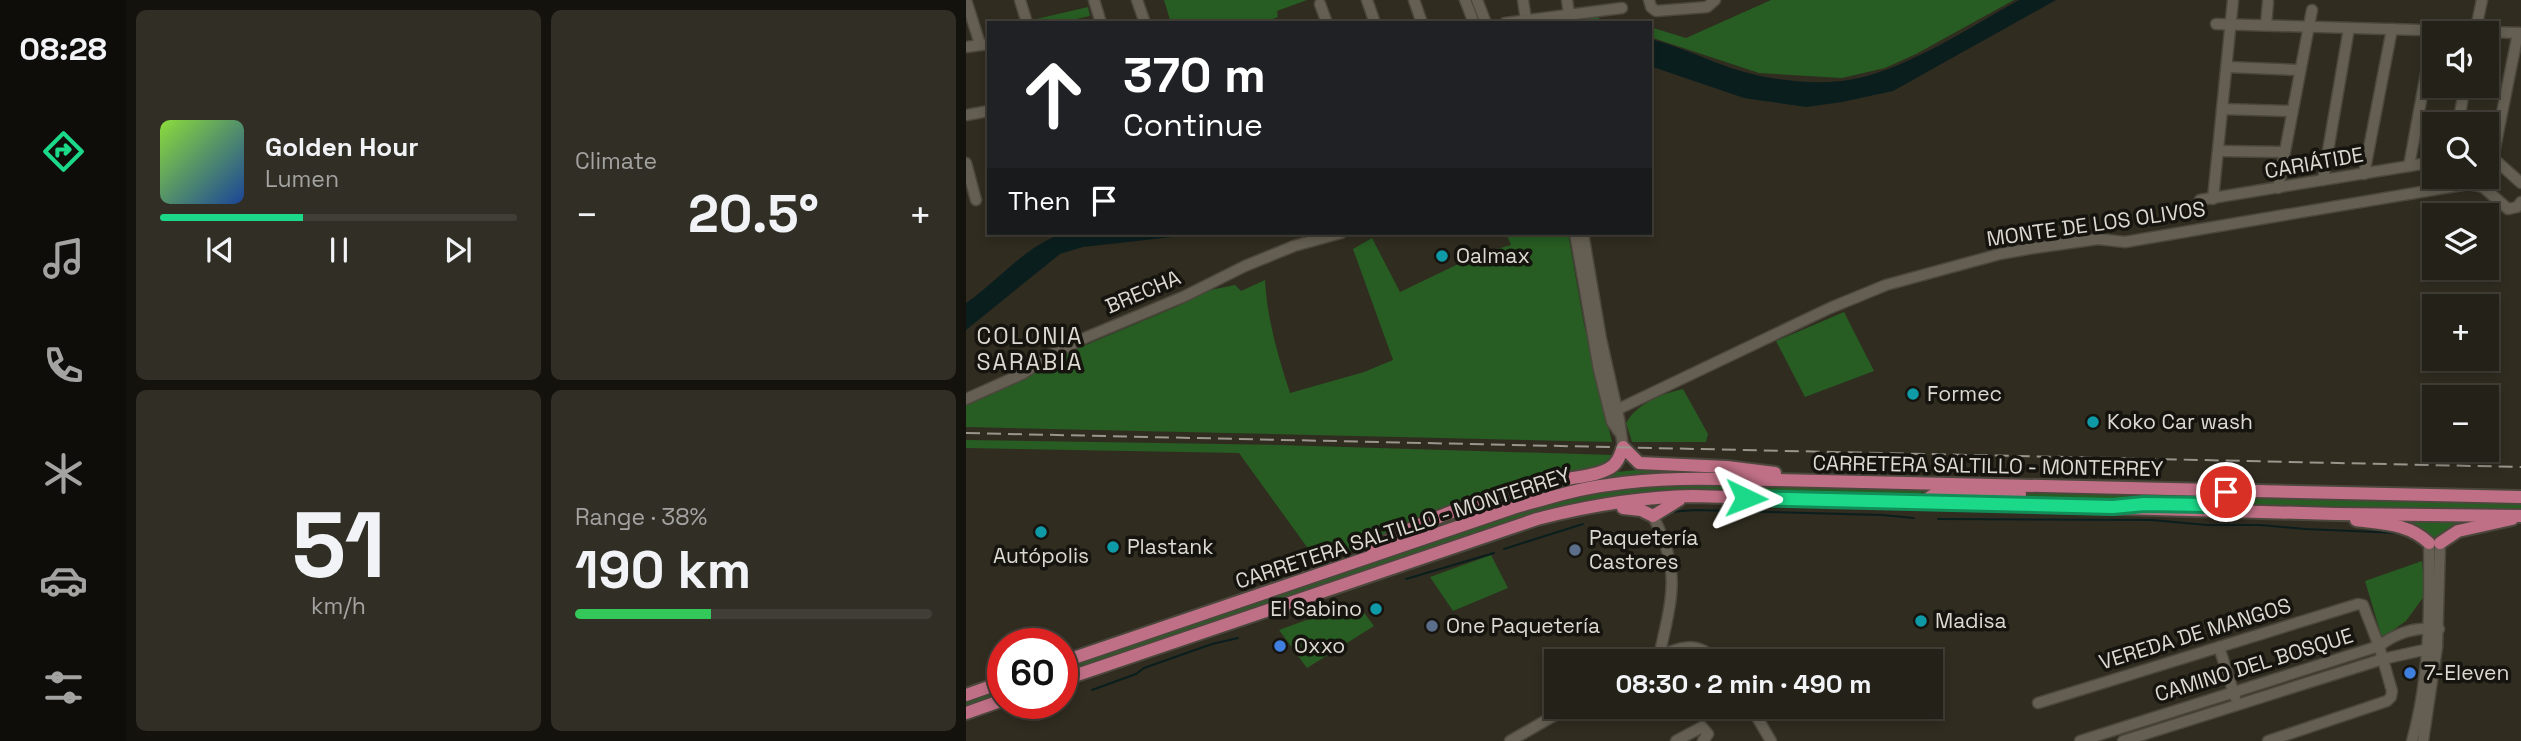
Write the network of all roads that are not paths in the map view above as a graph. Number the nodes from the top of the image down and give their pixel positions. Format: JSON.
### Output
{"nodes":[{"id":1,"x":966,"y":0,"type":"edge"},
{"id":2,"x":1020,"y":0,"type":"edge"},
{"id":3,"x":1094,"y":0,"type":"edge"},
{"id":4,"x":1137,"y":0,"type":"edge"},
{"id":5,"x":1367,"y":0,"type":"edge"},
{"id":6,"x":1414,"y":0,"type":"edge"},
{"id":7,"x":1465,"y":0,"type":"edge"},
{"id":8,"x":1477,"y":0,"type":"edge"},
{"id":9,"x":1523,"y":0,"type":"edge"},
{"id":10,"x":1567,"y":0,"type":"edge"},
{"id":11,"x":2234,"y":0,"type":"edge"},
{"id":12,"x":2482,"y":0,"type":"edge"},
{"id":13,"x":1709,"y":2,"type":"edge"},
{"id":14,"x":2268,"y":2,"type":"dead end"},
{"id":15,"x":1320,"y":4,"type":"dead end"},
{"id":16,"x":1609,"y":4,"type":"edge"},
{"id":17,"x":1651,"y":5,"type":"edge"},
{"id":18,"x":1622,"y":8,"type":"dead end"},
{"id":19,"x":2312,"y":10,"type":"dead end"},
{"id":20,"x":1569,"y":14,"type":"junction"},
{"id":21,"x":1526,"y":20,"type":"junction"},
{"id":22,"x":1026,"y":21,"type":"edge"},
{"id":23,"x":1100,"y":21,"type":"edge"},
{"id":24,"x":1144,"y":21,"type":"edge"},
{"id":25,"x":1325,"y":21,"type":"edge"},
{"id":26,"x":1374,"y":21,"type":"edge"},
{"id":27,"x":1421,"y":21,"type":"edge"},
{"id":28,"x":1473,"y":21,"type":"edge"},
{"id":29,"x":1485,"y":21,"type":"edge"},
{"id":30,"x":1519,"y":21,"type":"edge"},
{"id":31,"x":2477,"y":21,"type":"edge"},
{"id":32,"x":2216,"y":24,"type":"dead end"},
{"id":33,"x":2230,"y":24,"type":"junction"},
{"id":34,"x":2266,"y":25,"type":"junction"},
{"id":35,"x":2308,"y":26,"type":"junction"},
{"id":36,"x":2349,"y":28,"type":"junction"},
{"id":37,"x":2392,"y":29,"type":"junction"},
{"id":38,"x":2422,"y":30,"type":"edge"},
{"id":39,"x":2499,"y":33,"type":"edge"},
{"id":40,"x":2519,"y":33,"type":"edge"},
{"id":41,"x":984,"y":44,"type":"edge"},
{"id":42,"x":966,"y":47,"type":"edge"},
{"id":43,"x":2227,"y":67,"type":"junction"},
{"id":44,"x":2299,"y":70,"type":"junction"},
{"id":45,"x":2422,"y":95,"type":"edge"},
{"id":46,"x":2222,"y":109,"type":"junction"},
{"id":47,"x":987,"y":111,"type":"edge"},
{"id":48,"x":2292,"y":111,"type":"junction"},
{"id":49,"x":966,"y":115,"type":"edge"},
{"id":50,"x":2499,"y":119,"type":"edge"},
{"id":51,"x":2219,"y":151,"type":"junction"},
{"id":52,"x":2284,"y":152,"type":"junction"},
{"id":53,"x":966,"y":163,"type":"edge"},
{"id":54,"x":2422,"y":164,"type":"edge"},
{"id":55,"x":2499,"y":165,"type":"edge"},
{"id":56,"x":2409,"y":166,"type":"junction"},
{"id":57,"x":2364,"y":174,"type":"junction"},
{"id":58,"x":2323,"y":180,"type":"junction"},
{"id":59,"x":2521,"y":183,"type":"edge"},
{"id":60,"x":2278,"y":188,"type":"junction"},
{"id":61,"x":2213,"y":199,"type":"junction"},
{"id":62,"x":2200,"y":200,"type":"dead end"},
{"id":63,"x":976,"y":201,"type":"dead end"},
{"id":64,"x":2521,"y":202,"type":"edge"},
{"id":65,"x":1334,"y":235,"type":"edge"},
{"id":66,"x":1576,"y":235,"type":"edge"},
{"id":67,"x":1583,"y":235,"type":"edge"},
{"id":68,"x":1587,"y":274,"type":"junction"},
{"id":69,"x":966,"y":399,"type":"edge"},
{"id":70,"x":1613,"y":412,"type":"junction"},
{"id":71,"x":1623,"y":447,"type":"junction"},
{"id":72,"x":1806,"y":481,"type":"junction"},
{"id":73,"x":2087,"y":488,"type":"junction"},
{"id":74,"x":2226,"y":491,"type":"junction"},
{"id":75,"x":1693,"y":496,"type":"junction"},
{"id":76,"x":2521,"y":497,"type":"edge"},
{"id":77,"x":1926,"y":503,"type":"junction"},
{"id":78,"x":2113,"y":507,"type":"junction"},
{"id":79,"x":1583,"y":509,"type":"junction"},
{"id":80,"x":2336,"y":514,"type":"junction"},
{"id":81,"x":1653,"y":516,"type":"junction"},
{"id":82,"x":2519,"y":516,"type":"edge"},
{"id":83,"x":2435,"y":543,"type":"junction"},
{"id":84,"x":1360,"y":559,"type":"junction"},
{"id":85,"x":2434,"y":629,"type":"junction"},
{"id":86,"x":2379,"y":646,"type":"junction"},
{"id":87,"x":2219,"y":647,"type":"junction"},
{"id":88,"x":2432,"y":647,"type":"junction"},
{"id":89,"x":1660,"y":649,"type":"edge"},
{"id":90,"x":1679,"y":649,"type":"edge"},
{"id":91,"x":1702,"y":649,"type":"edge"},
{"id":92,"x":1078,"y":656,"type":"edge"},
{"id":93,"x":2383,"y":659,"type":"junction"},
{"id":94,"x":1078,"y":675,"type":"edge"},
{"id":95,"x":987,"y":688,"type":"edge"},
{"id":96,"x":2233,"y":692,"type":"junction"},
{"id":97,"x":966,"y":695,"type":"edge"},
{"id":98,"x":2038,"y":703,"type":"dead end"},
{"id":99,"x":2237,"y":704,"type":"junction"},
{"id":100,"x":987,"y":706,"type":"edge"},
{"id":101,"x":966,"y":713,"type":"edge"},
{"id":102,"x":1548,"y":719,"type":"edge"},
{"id":103,"x":1758,"y":719,"type":"edge"},
{"id":104,"x":1510,"y":741,"type":"edge"},
{"id":105,"x":1676,"y":741,"type":"edge"},
{"id":106,"x":1703,"y":741,"type":"edge"},
{"id":107,"x":1771,"y":741,"type":"edge"},
{"id":108,"x":2080,"y":741,"type":"edge"},
{"id":109,"x":2123,"y":741,"type":"edge"},
{"id":110,"x":2268,"y":741,"type":"edge"},
{"id":111,"x":2411,"y":741,"type":"edge"},
{"id":112,"x":2423,"y":741,"type":"edge"}],
"edges":[{"from":1,"to":41,"type":"street"},
{"from":2,"to":22,"type":"street"},
{"from":3,"to":23,"type":"street"},
{"from":4,"to":24,"type":"street"},
{"from":5,"to":26,"type":"street"},
{"from":6,"to":27,"type":"street"},
{"from":7,"to":28,"type":"street"},
{"from":8,"to":29,"type":"street"},
{"from":9,"to":21,"type":"street"},
{"from":10,"to":20,"type":"street"},
{"from":11,"to":33,"type":"street"},
{"from":12,"to":31,"type":"street"},
{"from":13,"to":17,"type":"street"},
{"from":14,"to":34,"type":"street"},
{"from":15,"to":25,"type":"street"},
{"from":16,"to":18,"type":"street"},
{"from":16,"to":20,"type":"street"},
{"from":19,"to":35,"type":"street"},
{"from":20,"to":21,"type":"street"},
{"from":21,"to":30,"type":"street"},
{"from":32,"to":33,"type":"street"},
{"from":33,"to":34,"type":"street"},
{"from":33,"to":43,"type":"street"},
{"from":34,"to":35,"type":"street"},
{"from":35,"to":36,"type":"street"},
{"from":35,"to":44,"type":"street"},
{"from":36,"to":37,"type":"street"},
{"from":36,"to":58,"type":"street"},
{"from":37,"to":38,"type":"street"},
{"from":37,"to":57,"type":"street"},
{"from":39,"to":40,"type":"street"},
{"from":40,"to":50,"type":"street"},
{"from":41,"to":42,"type":"street"},
{"from":43,"to":44,"type":"street"},
{"from":43,"to":46,"type":"street"},
{"from":44,"to":48,"type":"street"},
{"from":45,"to":56,"type":"street"},
{"from":46,"to":48,"type":"street"},
{"from":46,"to":51,"type":"street"},
{"from":47,"to":49,"type":"street"},
{"from":48,"to":52,"type":"street"},
{"from":51,"to":52,"type":"street"},
{"from":51,"to":61,"type":"street"},
{"from":52,"to":60,"type":"street"},
{"from":53,"to":63,"type":"street"},
{"from":54,"to":56,"type":"street","name":"CARIÁTIDE"},
{"from":55,"to":59,"type":"street"},
{"from":56,"to":57,"type":"street","name":"CARIÁTIDE"},
{"from":57,"to":58,"type":"street","name":"CARIÁTIDE"},
{"from":58,"to":60,"type":"street","name":"CARIÁTIDE"},
{"from":60,"to":61,"type":"street","name":"CARIÁTIDE"},
{"from":61,"to":62,"type":"street","name":"CARIÁTIDE"},
{"from":64,"to":70,"type":"street","name":"MONTE DE LOS OLIVOS"},
{"from":65,"to":69,"type":"street","name":"BRECHA"},
{"from":66,"to":68,"type":"street"},
{"from":67,"to":68,"type":"street"},
{"from":68,"to":70,"type":"street"},
{"from":70,"to":71,"type":"street"},
{"from":71,"to":72,"type":"main road"},
{"from":71,"to":84,"type":"main road"},
{"from":72,"to":73,"type":"main road","name":"CARRETERA SALTILLO - MONTERREY"},
{"from":72,"to":84,"type":"main road","name":"CARRETERA SALTILLO - MONTERREY"},
{"from":73,"to":74,"type":"main road","name":"CARRETERA SALTILLO - MONTERREY"},
{"from":73,"to":77,"type":"main road"},
{"from":74,"to":76,"type":"main road","name":"CARRETERA SALTILLO - MONTERREY"},
{"from":74,"to":78,"type":"main road"},
{"from":75,"to":77,"type":"main road","name":"CARRETERA SALTILLO - MONTERREY"},
{"from":75,"to":79,"type":"main road","name":"CARRETERA SALTILLO - MONTERREY"},
{"from":75,"to":81,"type":"main road"},
{"from":77,"to":78,"type":"main road","name":"CARRETERA SALTILLO - MONTERREY"},
{"from":78,"to":80,"type":"main road","name":"CARRETERA SALTILLO - MONTERREY"},
{"from":79,"to":81,"type":"main road"},
{"from":79,"to":94,"type":"main road","name":"CARRETERA SALTILLO - MONTERREY"},
{"from":80,"to":82,"type":"main road","name":"CARRETERA SALTILLO - MONTERREY"},
{"from":80,"to":83,"type":"main road"},
{"from":81,"to":89,"type":"street"},
{"from":82,"to":83,"type":"main road"},
{"from":83,"to":85,"type":"street"},
{"from":84,"to":92,"type":"main road","name":"CARRETERA SALTILLO - MONTERREY"},
{"from":85,"to":86,"type":"street","name":"CAMINO DEL BOSQUE"},
{"from":85,"to":88,"type":"street"},
{"from":86,"to":87,"type":"street","name":"VEREDA DE MANGOS"},
{"from":86,"to":93,"type":"street"},
{"from":86,"to":96,"type":"street","name":"CAMINO DEL BOSQUE"},
{"from":87,"to":96,"type":"street"},
{"from":87,"to":98,"type":"street","name":"VEREDA DE MANGOS"},
{"from":88,"to":93,"type":"street","name":"CAMINO DEL BOSQUE"},
{"from":88,"to":111,"type":"street"},
{"from":88,"to":112,"type":"street"},
{"from":90,"to":91,"type":"street"},
{"from":93,"to":99,"type":"street","name":"CAMINO DEL BOSQUE"},
{"from":93,"to":110,"type":"street"},
{"from":95,"to":97,"type":"main road"},
{"from":96,"to":99,"type":"street"},
{"from":96,"to":108,"type":"street","name":"CAMINO DEL BOSQUE"},
{"from":99,"to":109,"type":"street","name":"CAMINO DEL BOSQUE"},
{"from":100,"to":101,"type":"main road"},
{"from":102,"to":104,"type":"street"},
{"from":103,"to":107,"type":"street"},
{"from":105,"to":106,"type":"street"}]}
